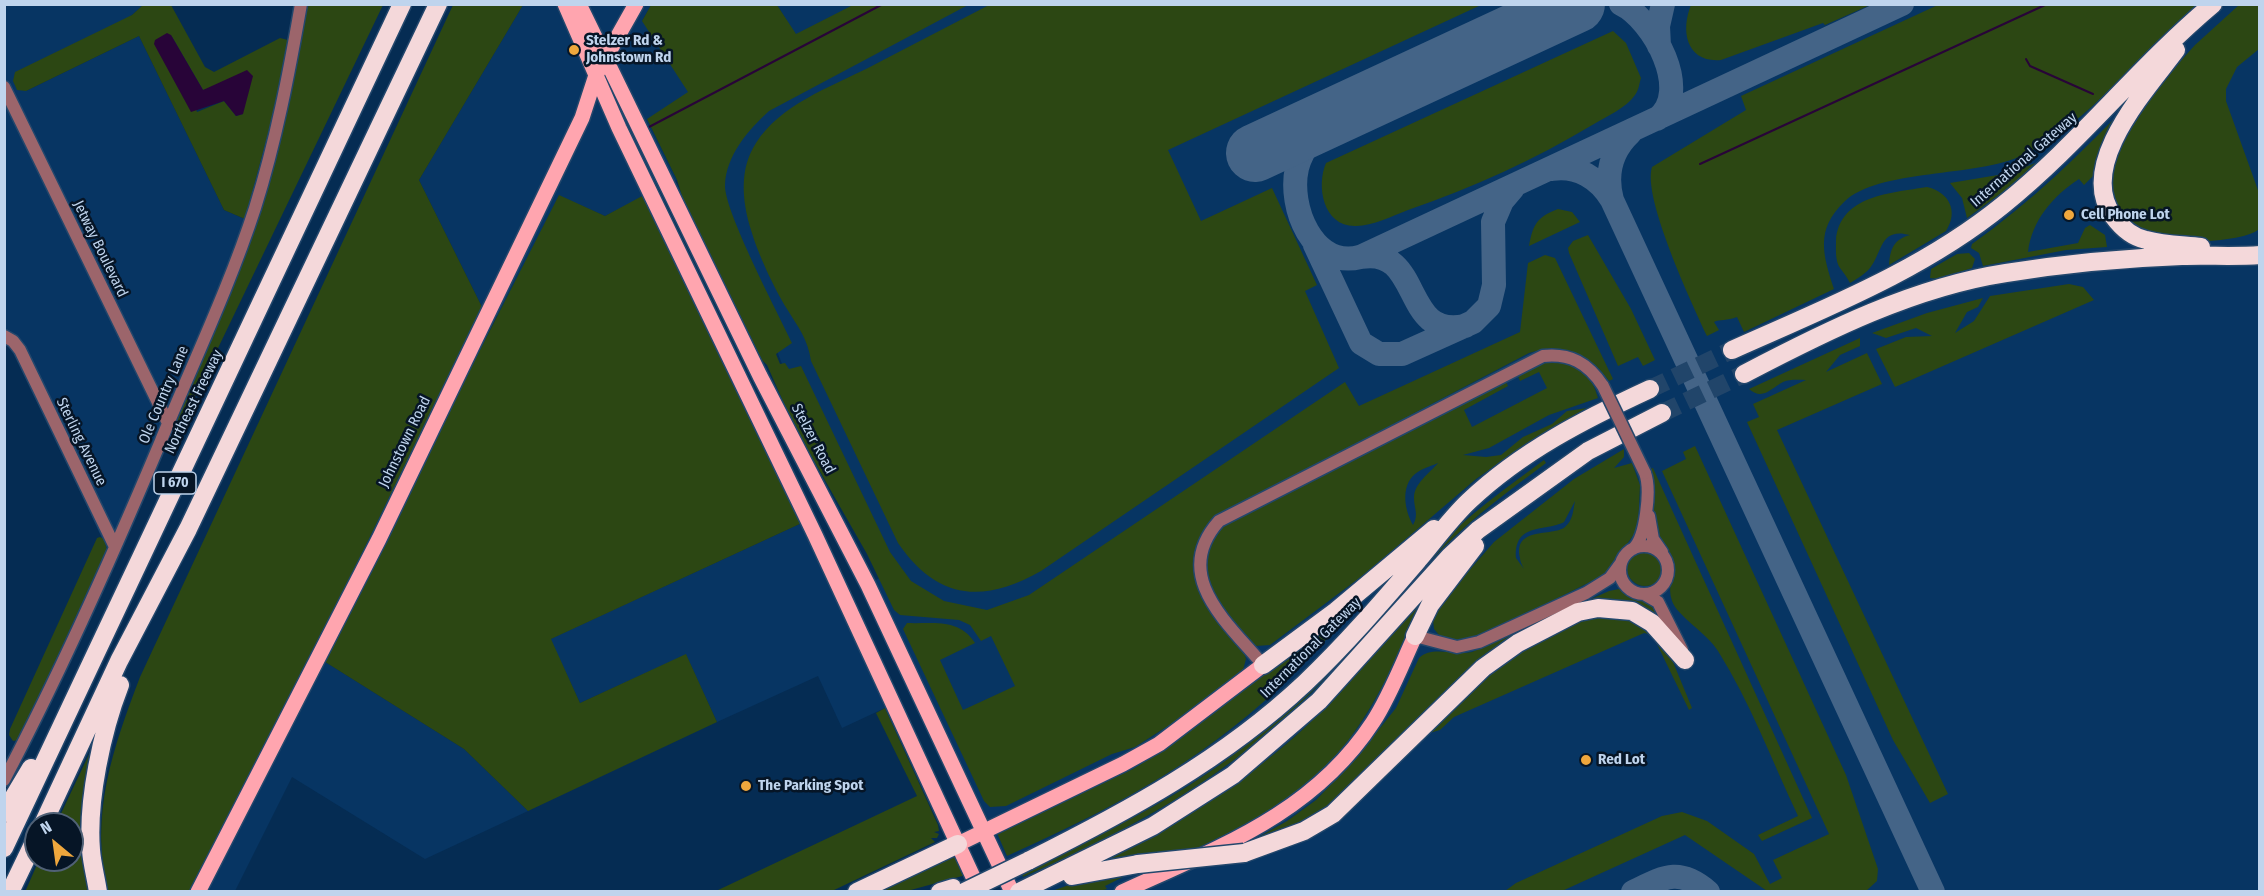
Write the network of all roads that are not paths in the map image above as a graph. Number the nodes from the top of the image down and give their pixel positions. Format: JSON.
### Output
{"nodes":[{"id":1,"x":300,"y":4,"type":"edge"},
{"id":2,"x":402,"y":4,"type":"edge"},
{"id":3,"x":438,"y":4,"type":"edge"},
{"id":4,"x":565,"y":4,"type":"edge"},
{"id":5,"x":579,"y":4,"type":"edge"},
{"id":6,"x":636,"y":4,"type":"edge"},
{"id":7,"x":2209,"y":7,"type":"edge"},
{"id":8,"x":606,"y":60,"type":"junction"},
{"id":9,"x":596,"y":75,"type":"junction"},
{"id":10,"x":4,"y":87,"type":"edge"},
{"id":11,"x":2259,"y":244,"type":"edge"},
{"id":12,"x":2203,"y":247,"type":"junction"},
{"id":13,"x":2259,"y":255,"type":"edge"},
{"id":14,"x":1972,"y":280,"type":"junction"},
{"id":15,"x":4,"y":336,"type":"edge"},
{"id":16,"x":1732,"y":350,"type":"tunnel mouth"},
{"id":17,"x":1744,"y":374,"type":"tunnel mouth"},
{"id":18,"x":1650,"y":389,"type":"tunnel mouth"},
{"id":19,"x":1662,"y":413,"type":"tunnel mouth"},
{"id":20,"x":168,"y":423,"type":"junction"},
{"id":21,"x":1468,"y":501,"type":"junction"},
{"id":22,"x":1647,"y":502,"type":"junction"},
{"id":23,"x":1512,"y":504,"type":"junction"},
{"id":24,"x":188,"y":529,"type":"junction"},
{"id":25,"x":115,"y":547,"type":"junction"},
{"id":26,"x":1633,"y":549,"type":"junction"},
{"id":27,"x":1663,"y":555,"type":"junction"},
{"id":28,"x":1621,"y":563,"type":"junction"},
{"id":29,"x":1628,"y":587,"type":"junction"},
{"id":30,"x":1586,"y":593,"type":"junction"},
{"id":31,"x":1644,"y":594,"type":"junction"},
{"id":32,"x":1415,"y":636,"type":"junction"},
{"id":33,"x":1685,"y":660,"type":"joint"},
{"id":34,"x":1263,"y":665,"type":"junction"},
{"id":35,"x":71,"y":703,"type":"junction"},
{"id":36,"x":4,"y":780,"type":"edge"},
{"id":37,"x":49,"y":812,"type":"edge"},
{"id":38,"x":4,"y":813,"type":"edge"},
{"id":39,"x":983,"y":831,"type":"junction"},
{"id":40,"x":958,"y":844,"type":"junction"},
{"id":41,"x":4,"y":848,"type":"edge"},
{"id":42,"x":24,"y":862,"type":"edge"},
{"id":43,"x":1038,"y":883,"type":"junction"},
{"id":44,"x":985,"y":885,"type":"edge"},
{"id":45,"x":952,"y":890,"type":"edge"},
{"id":46,"x":10,"y":891,"type":"edge"},
{"id":47,"x":98,"y":891,"type":"edge"},
{"id":48,"x":198,"y":891,"type":"edge"},
{"id":49,"x":857,"y":891,"type":"edge"},
{"id":50,"x":1012,"y":891,"type":"edge"},
{"id":51,"x":1019,"y":891,"type":"edge"},
{"id":52,"x":1122,"y":891,"type":"edge"}],
"edges":[{"from":1,"to":20,"type":"street","name":"Ole Country Lane"},
{"from":2,"to":35,"type":"highway","name":"Northeast Freeway","number":"I 670"},
{"from":3,"to":24,"type":"highway","number":"I 670"},
{"from":4,"to":9,"type":"main road"},
{"from":5,"to":8,"type":"main road","name":"Stelzer Road"},
{"from":6,"to":8,"type":"main road","name":"Johnstown Road"},
{"from":7,"to":12,"type":"highway"},
{"from":7,"to":16,"type":"highway","name":"International Gateway"},
{"from":8,"to":9,"type":"main road","name":"Johnstown Road"},
{"from":8,"to":39,"type":"main road","name":"Stelzer Road"},
{"from":9,"to":40,"type":"main road"},
{"from":9,"to":48,"type":"main road","name":"Johnstown Road"},
{"from":10,"to":20,"type":"street","name":"Jetway Boulevard"},
{"from":11,"to":12,"type":"highway"},
{"from":12,"to":14,"type":"highway"},
{"from":13,"to":14,"type":"highway"},
{"from":14,"to":17,"type":"highway"},
{"from":15,"to":25,"type":"street","name":"Sterling Avenue"},
{"from":18,"to":21,"type":"highway","name":"International Gateway"},
{"from":19,"to":23,"type":"highway"},
{"from":20,"to":25,"type":"street","name":"Ole Country Lane"},
{"from":21,"to":34,"type":"highway"},
{"from":21,"to":44,"type":"highway","name":"International Gateway","bridge":true},
{"from":22,"to":26,"type":"street"},
{"from":22,"to":27,"type":"street"},
{"from":22,"to":34,"type":"street","bridge":true},
{"from":23,"to":32,"type":"highway"},
{"from":23,"to":43,"type":"highway"},
{"from":24,"to":37,"type":"highway","number":"I 670"},
{"from":24,"to":47,"type":"highway"},
{"from":25,"to":36,"type":"street","name":"Ole Country Lane"},
{"from":26,"to":27,"type":"street"},
{"from":26,"to":28,"type":"street"},
{"from":27,"to":31,"type":"street"},
{"from":28,"to":29,"type":"street"},
{"from":28,"to":30,"type":"street"},
{"from":29,"to":30,"type":"street"},
{"from":29,"to":31,"type":"street"},
{"from":30,"to":32,"type":"street"},
{"from":31,"to":33,"type":"street"},
{"from":32,"to":52,"type":"main road"},
{"from":33,"to":43,"type":"highway","bridge":true},
{"from":34,"to":39,"type":"main road"},
{"from":35,"to":38,"type":"highway"},
{"from":35,"to":41,"type":"highway","name":"Northeast Freeway","number":"I 670"},
{"from":39,"to":40,"type":"main road"},
{"from":39,"to":50,"type":"main road","name":"Stelzer Road"},
{"from":40,"to":44,"type":"main road"},
{"from":40,"to":49,"type":"highway"},
{"from":42,"to":46,"type":"highway"},
{"from":43,"to":51,"type":"highway"},
{"from":44,"to":45,"type":"highway","name":"International Gateway","bridge":true}]}
